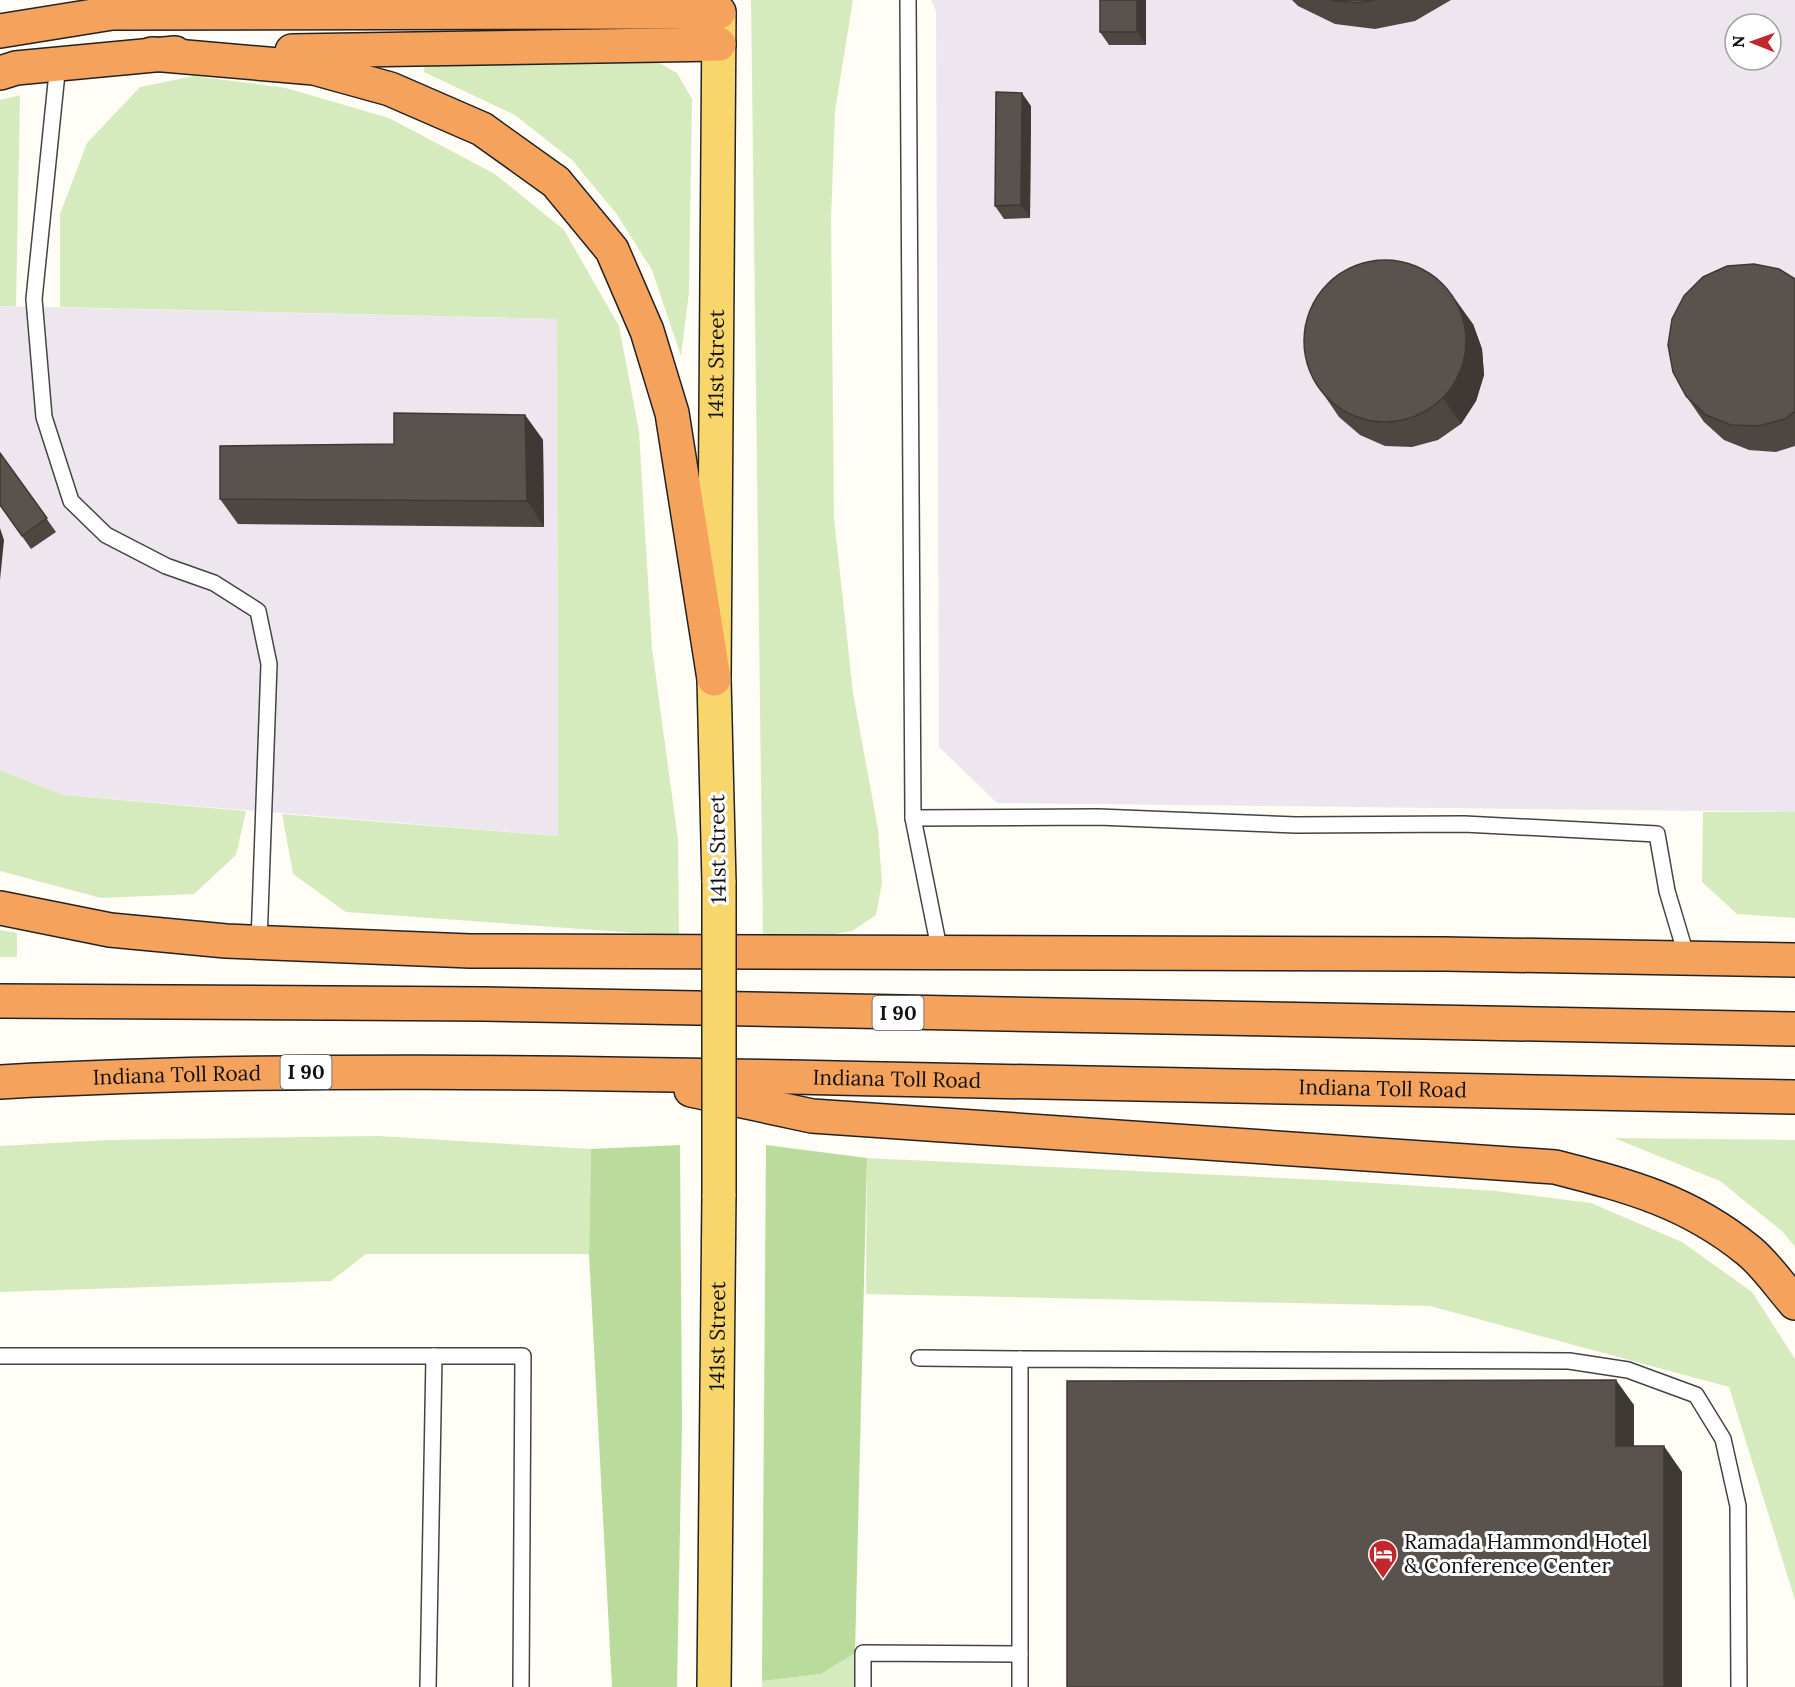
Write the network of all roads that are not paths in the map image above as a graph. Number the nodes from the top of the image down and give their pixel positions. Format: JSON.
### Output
{"nodes":[{"id":1,"x":908,"y":0,"type":"edge"},
{"id":2,"x":719,"y":12,"type":"joint"},
{"id":3,"x":0,"y":31,"type":"edge"},
{"id":4,"x":720,"y":44,"type":"junction"},
{"id":5,"x":152,"y":54,"type":"junction"},
{"id":6,"x":58,"y":63,"type":"junction"},
{"id":7,"x":0,"y":73,"type":"edge"},
{"id":8,"x":714,"y":679,"type":"junction"},
{"id":9,"x":913,"y":818,"type":"junction"},
{"id":10,"x":0,"y":908,"type":"edge"},
{"id":11,"x":259,"y":942,"type":"junction"},
{"id":12,"x":940,"y":952,"type":"junction"},
{"id":13,"x":1687,"y":958,"type":"junction"},
{"id":14,"x":1795,"y":960,"type":"edge"},
{"id":15,"x":0,"y":1000,"type":"edge"},
{"id":16,"x":1795,"y":1029,"type":"edge"},
{"id":17,"x":613,"y":1073,"type":"junction"},
{"id":18,"x":0,"y":1082,"type":"edge"},
{"id":19,"x":1795,"y":1097,"type":"edge"},
{"id":20,"x":1795,"y":1303,"type":"edge"},
{"id":21,"x":0,"y":1356,"type":"edge"},
{"id":22,"x":434,"y":1356,"type":"junction"},
{"id":23,"x":919,"y":1358,"type":"dead end"},
{"id":24,"x":1020,"y":1359,"type":"junction"},
{"id":25,"x":1020,"y":1654,"type":"junction"},
{"id":26,"x":428,"y":1687,"type":"edge"},
{"id":27,"x":521,"y":1687,"type":"edge"},
{"id":28,"x":714,"y":1687,"type":"edge"},
{"id":29,"x":863,"y":1687,"type":"edge"},
{"id":30,"x":1020,"y":1687,"type":"edge"},
{"id":31,"x":1738,"y":1687,"type":"edge"}],
"edges":[{"from":1,"to":9,"type":"lane"},
{"from":2,"to":3,"type":"highway"},
{"from":2,"to":4,"type":"main road","name":"141st Street"},
{"from":4,"to":5,"type":"highway"},
{"from":4,"to":8,"type":"main road","name":"141st Street"},
{"from":5,"to":6,"type":"highway"},
{"from":5,"to":8,"type":"highway"},
{"from":6,"to":7,"type":"highway"},
{"from":6,"to":11,"type":"lane"},
{"from":8,"to":28,"type":"main road","name":"141st Street","bridge":true},
{"from":9,"to":12,"type":"lane"},
{"from":9,"to":13,"type":"lane"},
{"from":10,"to":11,"type":"highway"},
{"from":11,"to":12,"type":"highway"},
{"from":12,"to":13,"type":"highway"},
{"from":13,"to":14,"type":"highway"},
{"from":15,"to":16,"type":"highway","number":"I 90"},
{"from":17,"to":18,"type":"highway","name":"Indiana Toll Road","number":"I 90"},
{"from":17,"to":19,"type":"highway","name":"Indiana Toll Road","number":"I 90"},
{"from":17,"to":20,"type":"highway"},
{"from":21,"to":22,"type":"lane"},
{"from":22,"to":26,"type":"lane"},
{"from":22,"to":27,"type":"lane"},
{"from":23,"to":24,"type":"lane"},
{"from":24,"to":25,"type":"lane"},
{"from":24,"to":31,"type":"lane"},
{"from":25,"to":29,"type":"lane"},
{"from":25,"to":30,"type":"lane"}]}
